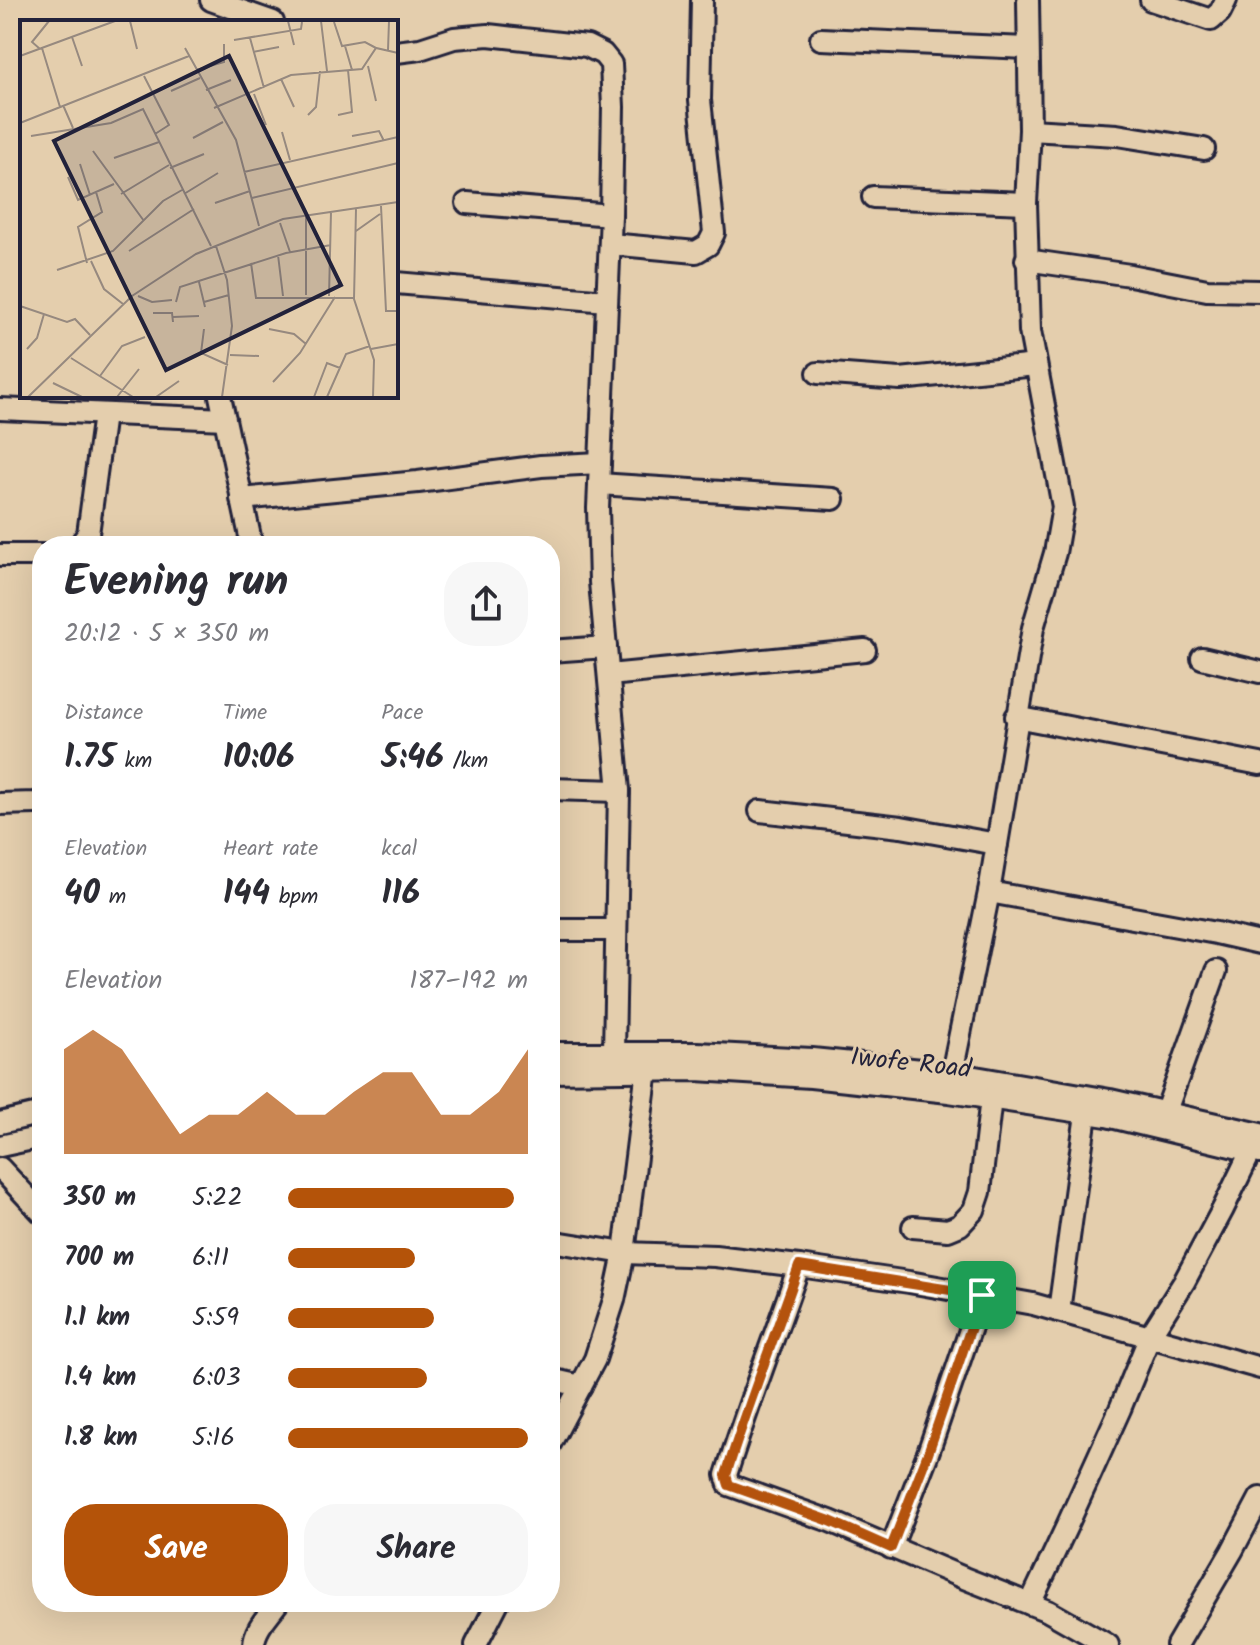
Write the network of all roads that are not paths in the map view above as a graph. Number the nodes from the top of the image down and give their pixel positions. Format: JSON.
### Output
{"nodes":[{"id":1,"x":211,"y":0,"type":"edge"},
{"id":2,"x":702,"y":0,"type":"edge"},
{"id":3,"x":1028,"y":0,"type":"edge"},
{"id":4,"x":1151,"y":0,"type":"edge"},
{"id":5,"x":1226,"y":0,"type":"edge"},
{"id":6,"x":267,"y":20,"type":"edge"},
{"id":7,"x":821,"y":39,"type":"dead end"},
{"id":8,"x":1028,"y":48,"type":"junction"},
{"id":9,"x":398,"y":52,"type":"edge"},
{"id":10,"x":1030,"y":130,"type":"junction"},
{"id":11,"x":1204,"y":149,"type":"dead end"},
{"id":12,"x":873,"y":197,"type":"dead end"},
{"id":13,"x":467,"y":203,"type":"dead end"},
{"id":14,"x":1026,"y":203,"type":"junction"},
{"id":15,"x":611,"y":215,"type":"junction"},
{"id":16,"x":610,"y":244,"type":"junction"},
{"id":17,"x":1026,"y":260,"type":"junction"},
{"id":18,"x":398,"y":283,"type":"edge"},
{"id":19,"x":1260,"y":291,"type":"edge"},
{"id":20,"x":607,"y":301,"type":"junction"},
{"id":21,"x":1036,"y":365,"type":"junction"},
{"id":22,"x":818,"y":373,"type":"dead end"},
{"id":23,"x":220,"y":398,"type":"edge"},
{"id":24,"x":62,"y":404,"type":"edge"},
{"id":25,"x":0,"y":409,"type":"edge"},
{"id":26,"x":104,"y":414,"type":"junction"},
{"id":27,"x":225,"y":419,"type":"junction"},
{"id":28,"x":600,"y":463,"type":"junction"},
{"id":29,"x":599,"y":484,"type":"junction"},
{"id":30,"x":241,"y":499,"type":"junction"},
{"id":31,"x":833,"y":499,"type":"dead end"},
{"id":32,"x":86,"y":536,"type":"edge"},
{"id":33,"x":250,"y":536,"type":"edge"},
{"id":34,"x":0,"y":555,"type":"edge"},
{"id":35,"x":32,"y":555,"type":"edge"},
{"id":36,"x":606,"y":647,"type":"junction"},
{"id":37,"x":560,"y":650,"type":"edge"},
{"id":38,"x":865,"y":650,"type":"dead end"},
{"id":39,"x":1202,"y":658,"type":"dead end"},
{"id":40,"x":1260,"y":672,"type":"edge"},
{"id":41,"x":609,"y":675,"type":"junction"},
{"id":42,"x":1016,"y":717,"type":"junction"},
{"id":43,"x":1260,"y":764,"type":"edge"},
{"id":44,"x":560,"y":789,"type":"edge"},
{"id":45,"x":619,"y":791,"type":"junction"},
{"id":46,"x":32,"y":802,"type":"edge"},
{"id":47,"x":0,"y":804,"type":"edge"},
{"id":48,"x":760,"y":811,"type":"dead end"},
{"id":49,"x":997,"y":844,"type":"junction"},
{"id":50,"x":989,"y":892,"type":"junction"},
{"id":51,"x":560,"y":930,"type":"edge"},
{"id":52,"x":616,"y":930,"type":"junction"},
{"id":53,"x":1260,"y":943,"type":"edge"},
{"id":54,"x":1216,"y":971,"type":"dead end"},
{"id":55,"x":614,"y":1052,"type":"junction"},
{"id":56,"x":560,"y":1053,"type":"edge"},
{"id":57,"x":647,"y":1069,"type":"junction"},
{"id":58,"x":560,"y":1072,"type":"edge"},
{"id":59,"x":952,"y":1073,"type":"junction"},
{"id":60,"x":991,"y":1098,"type":"junction"},
{"id":61,"x":1166,"y":1111,"type":"junction"},
{"id":62,"x":1086,"y":1114,"type":"junction"},
{"id":63,"x":32,"y":1115,"type":"edge"},
{"id":64,"x":0,"y":1123,"type":"edge"},
{"id":65,"x":32,"y":1139,"type":"edge"},
{"id":66,"x":0,"y":1146,"type":"edge"},
{"id":67,"x":1257,"y":1146,"type":"edge"},
{"id":68,"x":0,"y":1168,"type":"edge"},
{"id":69,"x":32,"y":1202,"type":"edge"},
{"id":70,"x":913,"y":1227,"type":"dead end"},
{"id":71,"x":560,"y":1243,"type":"edge"},
{"id":72,"x":624,"y":1253,"type":"junction"},
{"id":73,"x":799,"y":1266,"type":"junction"},
{"id":74,"x":982,"y":1295,"type":"junction"},
{"id":75,"x":1059,"y":1311,"type":"junction"},
{"id":76,"x":1150,"y":1336,"type":"junction"},
{"id":77,"x":1260,"y":1368,"type":"edge"},
{"id":78,"x":560,"y":1381,"type":"edge"},
{"id":79,"x":581,"y":1386,"type":"junction"},
{"id":80,"x":560,"y":1425,"type":"edge"},
{"id":81,"x":1260,"y":1498,"type":"edge"},
{"id":82,"x":891,"y":1548,"type":"junction"},
{"id":83,"x":1030,"y":1604,"type":"junction"},
{"id":84,"x":271,"y":1612,"type":"edge"},
{"id":85,"x":493,"y":1612,"type":"edge"},
{"id":86,"x":254,"y":1645,"type":"edge"},
{"id":87,"x":476,"y":1645,"type":"edge"},
{"id":88,"x":1108,"y":1645,"type":"edge"},
{"id":89,"x":1177,"y":1645,"type":"edge"}],
"edges":[{"from":1,"to":6,"type":"street"},
{"from":2,"to":16,"type":"street"},
{"from":3,"to":8,"type":"street"},
{"from":4,"to":5,"type":"street"},
{"from":7,"to":8,"type":"street"},
{"from":8,"to":10,"type":"street"},
{"from":9,"to":15,"type":"street"},
{"from":10,"to":11,"type":"street"},
{"from":10,"to":14,"type":"street"},
{"from":12,"to":14,"type":"street"},
{"from":13,"to":15,"type":"street"},
{"from":14,"to":17,"type":"street"},
{"from":15,"to":16,"type":"street"},
{"from":16,"to":20,"type":"street"},
{"from":17,"to":19,"type":"street"},
{"from":17,"to":21,"type":"street"},
{"from":18,"to":20,"type":"street"},
{"from":20,"to":28,"type":"street"},
{"from":21,"to":22,"type":"street"},
{"from":21,"to":42,"type":"street"},
{"from":23,"to":27,"type":"street"},
{"from":24,"to":25,"type":"street"},
{"from":24,"to":26,"type":"street"},
{"from":26,"to":27,"type":"street"},
{"from":26,"to":32,"type":"street"},
{"from":27,"to":30,"type":"street"},
{"from":28,"to":29,"type":"street"},
{"from":28,"to":30,"type":"street"},
{"from":29,"to":31,"type":"street"},
{"from":29,"to":36,"type":"street"},
{"from":30,"to":33,"type":"street"},
{"from":34,"to":35,"type":"street"},
{"from":36,"to":37,"type":"street"},
{"from":36,"to":41,"type":"street"},
{"from":38,"to":41,"type":"street"},
{"from":39,"to":40,"type":"street"},
{"from":41,"to":45,"type":"street"},
{"from":42,"to":43,"type":"street"},
{"from":42,"to":49,"type":"street"},
{"from":44,"to":45,"type":"street"},
{"from":45,"to":52,"type":"street"},
{"from":46,"to":47,"type":"street"},
{"from":48,"to":49,"type":"street"},
{"from":49,"to":50,"type":"street"},
{"from":50,"to":53,"type":"street"},
{"from":50,"to":59,"type":"street"},
{"from":51,"to":52,"type":"street"},
{"from":52,"to":55,"type":"street"},
{"from":54,"to":61,"type":"street"},
{"from":55,"to":56,"type":"street","name":"Iwofe Road"},
{"from":55,"to":59,"type":"street","name":"Iwofe Road"},
{"from":57,"to":58,"type":"street","name":"Iwofe Road"},
{"from":57,"to":60,"type":"street","name":"Iwofe Road"},
{"from":57,"to":72,"type":"street"},
{"from":59,"to":61,"type":"street","name":"Iwofe Road"},
{"from":60,"to":62,"type":"street","name":"Iwofe Road"},
{"from":60,"to":70,"type":"street"},
{"from":61,"to":67,"type":"street","name":"Iwofe Road"},
{"from":62,"to":67,"type":"street","name":"Iwofe Road"},
{"from":62,"to":75,"type":"street"},
{"from":63,"to":64,"type":"street"},
{"from":65,"to":66,"type":"street"},
{"from":67,"to":76,"type":"street"},
{"from":68,"to":69,"type":"street"},
{"from":71,"to":72,"type":"street"},
{"from":72,"to":73,"type":"street"},
{"from":72,"to":79,"type":"street"},
{"from":73,"to":74,"type":"street"},
{"from":73,"to":82,"type":"street"},
{"from":74,"to":75,"type":"street"},
{"from":74,"to":82,"type":"street"},
{"from":75,"to":76,"type":"street"},
{"from":76,"to":77,"type":"street"},
{"from":76,"to":83,"type":"street"},
{"from":78,"to":79,"type":"street"},
{"from":79,"to":80,"type":"street"},
{"from":81,"to":89,"type":"street"},
{"from":82,"to":83,"type":"street"},
{"from":83,"to":88,"type":"street"},
{"from":84,"to":86,"type":"street"},
{"from":85,"to":87,"type":"street"}]}
